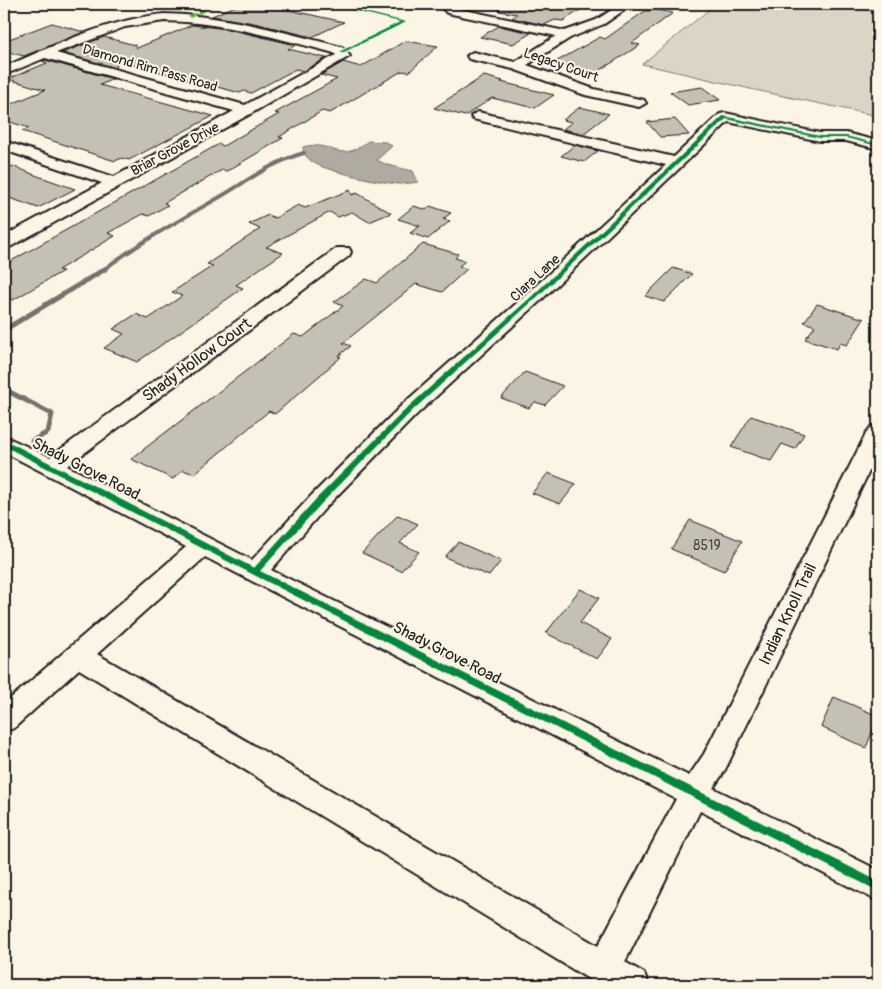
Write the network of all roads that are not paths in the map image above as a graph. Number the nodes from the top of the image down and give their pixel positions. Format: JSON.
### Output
{"nodes":[{"id":1,"x":454,"y":4,"type":"edge"},
{"id":2,"x":628,"y":4,"type":"edge"},
{"id":3,"x":566,"y":35,"type":"junction"},
{"id":4,"x":45,"y":54,"type":"junction"},
{"id":5,"x":473,"y":56,"type":"dead end"},
{"id":6,"x":517,"y":66,"type":"junction"},
{"id":7,"x":4,"y":72,"type":"edge"},
{"id":8,"x":639,"y":104,"type":"dead end"},
{"id":9,"x":247,"y":110,"type":"junction"},
{"id":10,"x":478,"y":116,"type":"dead end"},
{"id":11,"x":4,"y":145,"type":"edge"},
{"id":12,"x":878,"y":145,"type":"edge"},
{"id":13,"x":675,"y":163,"type":"junction"},
{"id":14,"x":115,"y":182,"type":"junction"},
{"id":15,"x":4,"y":243,"type":"edge"},
{"id":16,"x":343,"y":252,"type":"dead end"},
{"id":17,"x":878,"y":432,"type":"edge"},
{"id":18,"x":4,"y":443,"type":"edge"},
{"id":19,"x":51,"y":467,"type":"junction"},
{"id":20,"x":203,"y":545,"type":"junction"},
{"id":21,"x":256,"y":572,"type":"junction"},
{"id":22,"x":77,"y":655,"type":"junction"},
{"id":23,"x":4,"y":720,"type":"edge"},
{"id":24,"x":694,"y":793,"type":"junction"},
{"id":25,"x":878,"y":886,"type":"edge"},
{"id":26,"x":604,"y":969,"type":"junction"},
{"id":27,"x":632,"y":985,"type":"edge"}],
"edges":[{"from":1,"to":3,"type":"street"},
{"from":2,"to":3,"type":"street"},
{"from":3,"to":6,"type":"street"},
{"from":4,"to":7,"type":"street"},
{"from":4,"to":9,"type":"street","name":"Diamond Rim Pass Road"},
{"from":4,"to":9,"type":"street","name":"Briar Grove Drive"},
{"from":5,"to":6,"type":"street","name":"Legacy Court"},
{"from":6,"to":8,"type":"street","name":"Legacy Court"},
{"from":9,"to":14,"type":"street","name":"Briar Grove Drive"},
{"from":10,"to":13,"type":"street"},
{"from":11,"to":14,"type":"street"},
{"from":12,"to":13,"type":"street","name":"Clara Lane"},
{"from":13,"to":21,"type":"street","name":"Clara Lane"},
{"from":14,"to":15,"type":"street","name":"Briar Grove Drive"},
{"from":16,"to":19,"type":"street","name":"Shady Hollow Court"},
{"from":17,"to":24,"type":"street","name":"Indian Knoll Trail"},
{"from":18,"to":19,"type":"street","name":"Shady Grove Road"},
{"from":19,"to":20,"type":"street","name":"Shady Grove Road"},
{"from":20,"to":21,"type":"street","name":"Shady Grove Road"},
{"from":20,"to":22,"type":"street"},
{"from":21,"to":24,"type":"street","name":"Shady Grove Road"},
{"from":22,"to":23,"type":"street"},
{"from":22,"to":26,"type":"street"},
{"from":24,"to":25,"type":"street","name":"Shady Grove Road"},
{"from":24,"to":26,"type":"street","name":"Indian Knoll Trail"},
{"from":26,"to":27,"type":"street"}]}
